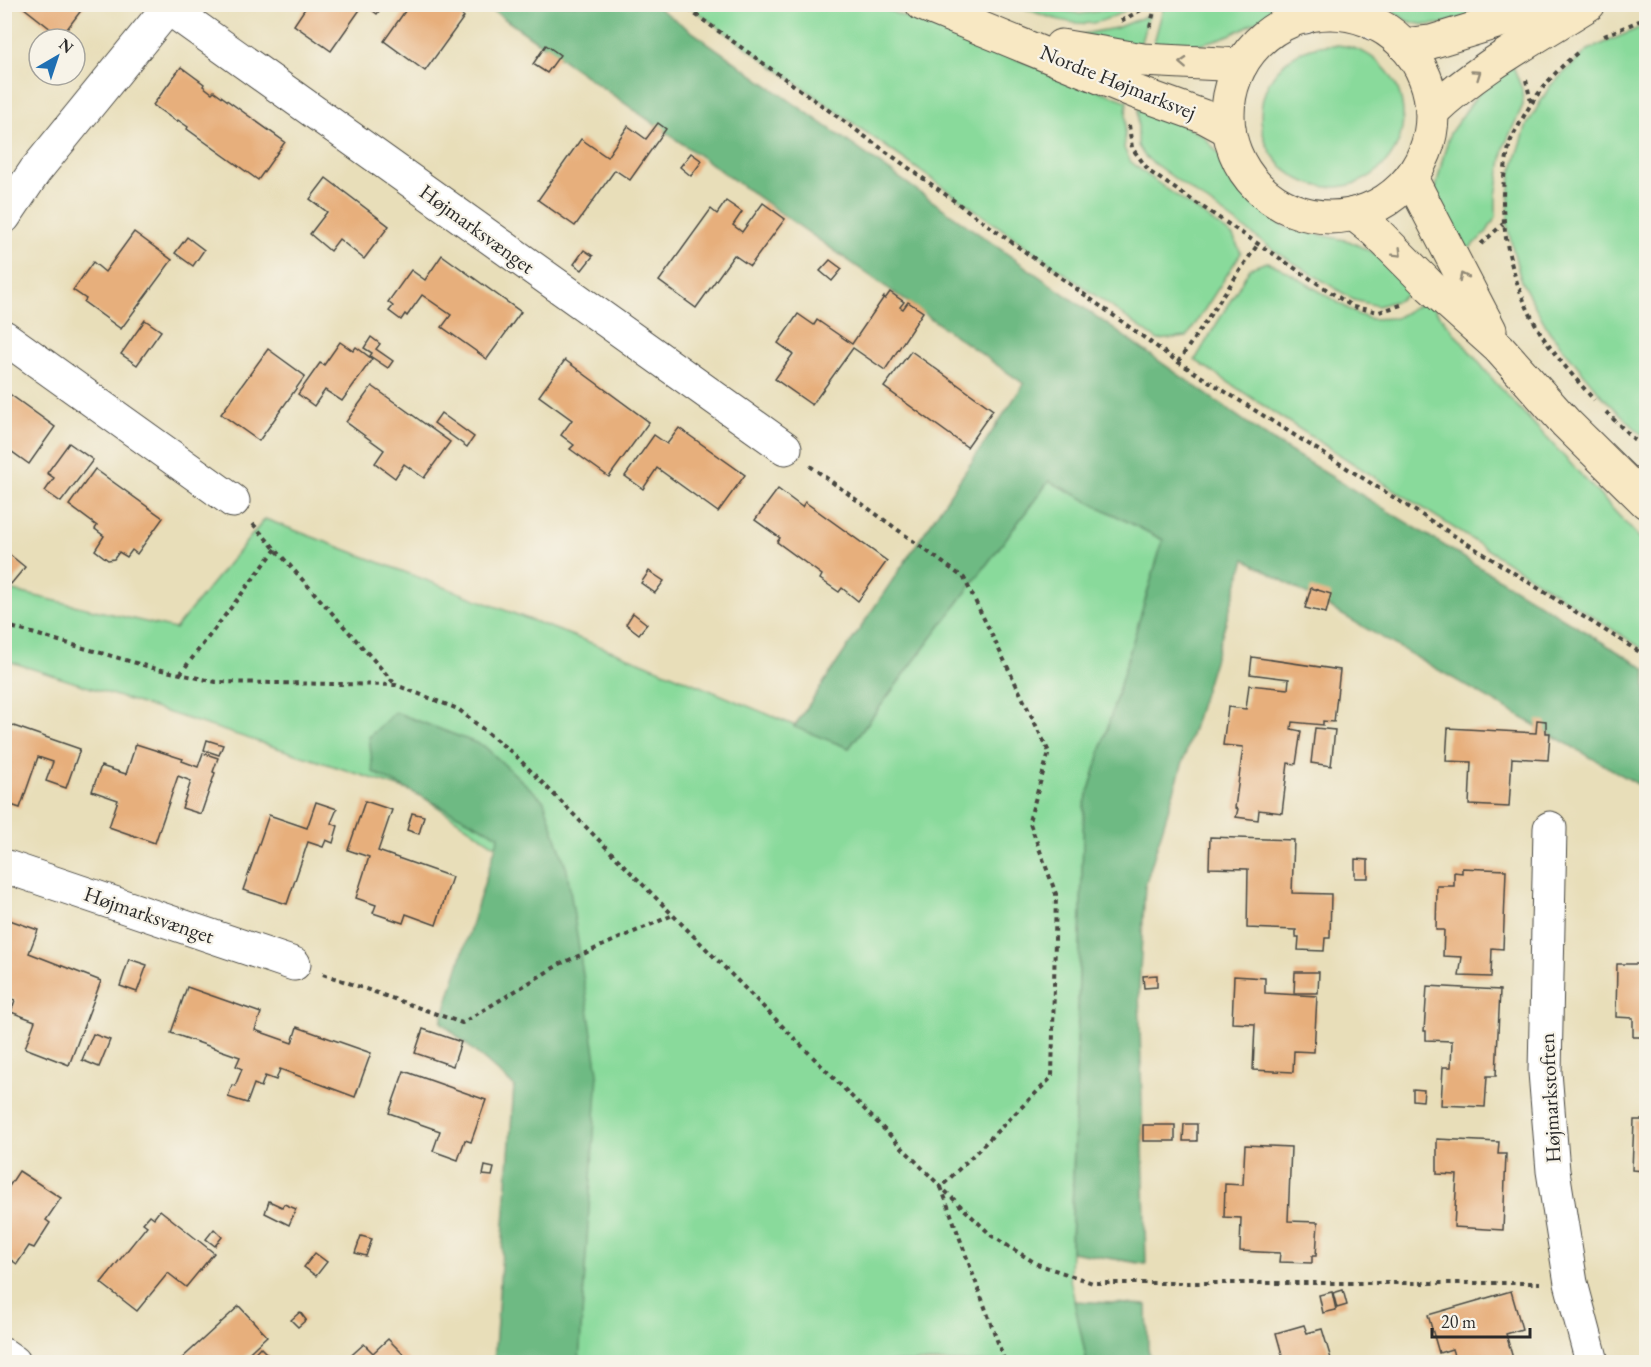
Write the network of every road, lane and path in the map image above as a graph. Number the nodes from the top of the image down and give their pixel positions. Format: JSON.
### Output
{"nodes":[{"id":1,"x":681,"y":4,"type":"edge"},
{"id":2,"x":922,"y":4,"type":"edge"},
{"id":3,"x":1156,"y":4,"type":"edge"},
{"id":4,"x":1556,"y":4,"type":"edge"},
{"id":5,"x":1589,"y":4,"type":"edge"},
{"id":6,"x":167,"y":6,"type":"edge"},
{"id":7,"x":1307,"y":11,"type":"edge"},
{"id":8,"x":1369,"y":14,"type":"edge"},
{"id":9,"x":1647,"y":18,"type":"edge"},
{"id":10,"x":1005,"y":37,"type":"junction"},
{"id":11,"x":1599,"y":38,"type":"dead end"},
{"id":12,"x":1404,"y":45,"type":"junction"},
{"id":13,"x":1581,"y":50,"type":"dead end"},
{"id":14,"x":1143,"y":60,"type":"junction"},
{"id":15,"x":1241,"y":65,"type":"junction"},
{"id":16,"x":1136,"y":92,"type":"junction"},
{"id":17,"x":1432,"y":112,"type":"junction"},
{"id":18,"x":1229,"y":130,"type":"junction"},
{"id":19,"x":1411,"y":178,"type":"junction"},
{"id":20,"x":1354,"y":214,"type":"junction"},
{"id":21,"x":4,"y":217,"type":"edge"},
{"id":22,"x":1503,"y":224,"type":"junction"},
{"id":23,"x":1258,"y":244,"type":"junction"},
{"id":24,"x":1457,"y":266,"type":"junction"},
{"id":25,"x":1430,"y":286,"type":"junction"},
{"id":26,"x":4,"y":337,"type":"edge"},
{"id":27,"x":1499,"y":348,"type":"junction"},
{"id":28,"x":1178,"y":362,"type":"junction"},
{"id":29,"x":785,"y":448,"type":"joint"},
{"id":30,"x":1647,"y":451,"type":"edge"},
{"id":31,"x":233,"y":501,"type":"joint"},
{"id":32,"x":1647,"y":502,"type":"edge"},
{"id":33,"x":276,"y":549,"type":"junction"},
{"id":34,"x":4,"y":625,"type":"edge"},
{"id":35,"x":1647,"y":656,"type":"edge"},
{"id":36,"x":180,"y":674,"type":"junction"},
{"id":37,"x":396,"y":685,"type":"junction"},
{"id":38,"x":1550,"y":828,"type":"dead end"},
{"id":39,"x":4,"y":866,"type":"edge"},
{"id":40,"x":673,"y":915,"type":"junction"},
{"id":41,"x":294,"y":964,"type":"joint"},
{"id":42,"x":941,"y":1187,"type":"junction"},
{"id":43,"x":1571,"y":1283,"type":"junction"},
{"id":44,"x":4,"y":1355,"type":"edge"},
{"id":45,"x":14,"y":1362,"type":"edge"},
{"id":46,"x":1005,"y":1362,"type":"edge"},
{"id":47,"x":1592,"y":1362,"type":"edge"}],
"edges":[{"from":1,"to":28,"type":"path"},
{"from":2,"to":10,"type":"street","name":"Nordre Højmarksvej"},
{"from":3,"to":14,"type":"path"},
{"from":4,"to":12,"type":"street"},
{"from":17,"to":5,"type":"street","one_way":true},
{"from":6,"to":21,"type":"street","name":"Højmarksvænget"},
{"from":6,"to":29,"type":"street","name":"Højmarksvænget"},
{"from":7,"to":8,"type":"street"},
{"from":7,"to":15,"type":"street"},
{"from":8,"to":12,"type":"street"},
{"from":9,"to":11,"type":"path"},
{"from":10,"to":14,"type":"street","name":"Nordre Højmarksvej"},
{"from":10,"to":16,"type":"street","name":"Nordre Højmarksvej"},
{"from":12,"to":17,"type":"street"},
{"from":13,"to":22,"type":"path"},
{"from":15,"to":14,"type":"street","name":"Nordre Højmarksvej","one_way":true},
{"from":15,"to":18,"type":"street"},
{"from":16,"to":18,"type":"street","name":"Nordre Højmarksvej"},
{"from":16,"to":23,"type":"path"},
{"from":17,"to":19,"type":"street"},
{"from":18,"to":20,"type":"street"},
{"from":19,"to":20,"type":"street"},
{"from":19,"to":24,"type":"street"},
{"from":20,"to":25,"type":"street","one_way":true},
{"from":22,"to":24,"type":"path"},
{"from":22,"to":30,"type":"path"},
{"from":23,"to":25,"type":"path"},
{"from":23,"to":28,"type":"path"},
{"from":27,"to":24,"type":"street","one_way":true},
{"from":25,"to":27,"type":"street"},
{"from":26,"to":31,"type":"street"},
{"from":27,"to":32,"type":"street"},
{"from":28,"to":35,"type":"path"},
{"from":29,"to":42,"type":"path"},
{"from":31,"to":33,"type":"path"},
{"from":33,"to":36,"type":"path"},
{"from":33,"to":37,"type":"path"},
{"from":34,"to":36,"type":"path"},
{"from":36,"to":37,"type":"path"},
{"from":37,"to":40,"type":"path"},
{"from":38,"to":43,"type":"street","name":"Højmarkstoften"},
{"from":39,"to":41,"type":"street","name":"Højmarksvænget"},
{"from":40,"to":41,"type":"path"},
{"from":40,"to":42,"type":"path"},
{"from":42,"to":43,"type":"path"},
{"from":42,"to":46,"type":"path"},
{"from":43,"to":47,"type":"street","name":"Højmarkstoften"},
{"from":44,"to":45,"type":"street"}]}
